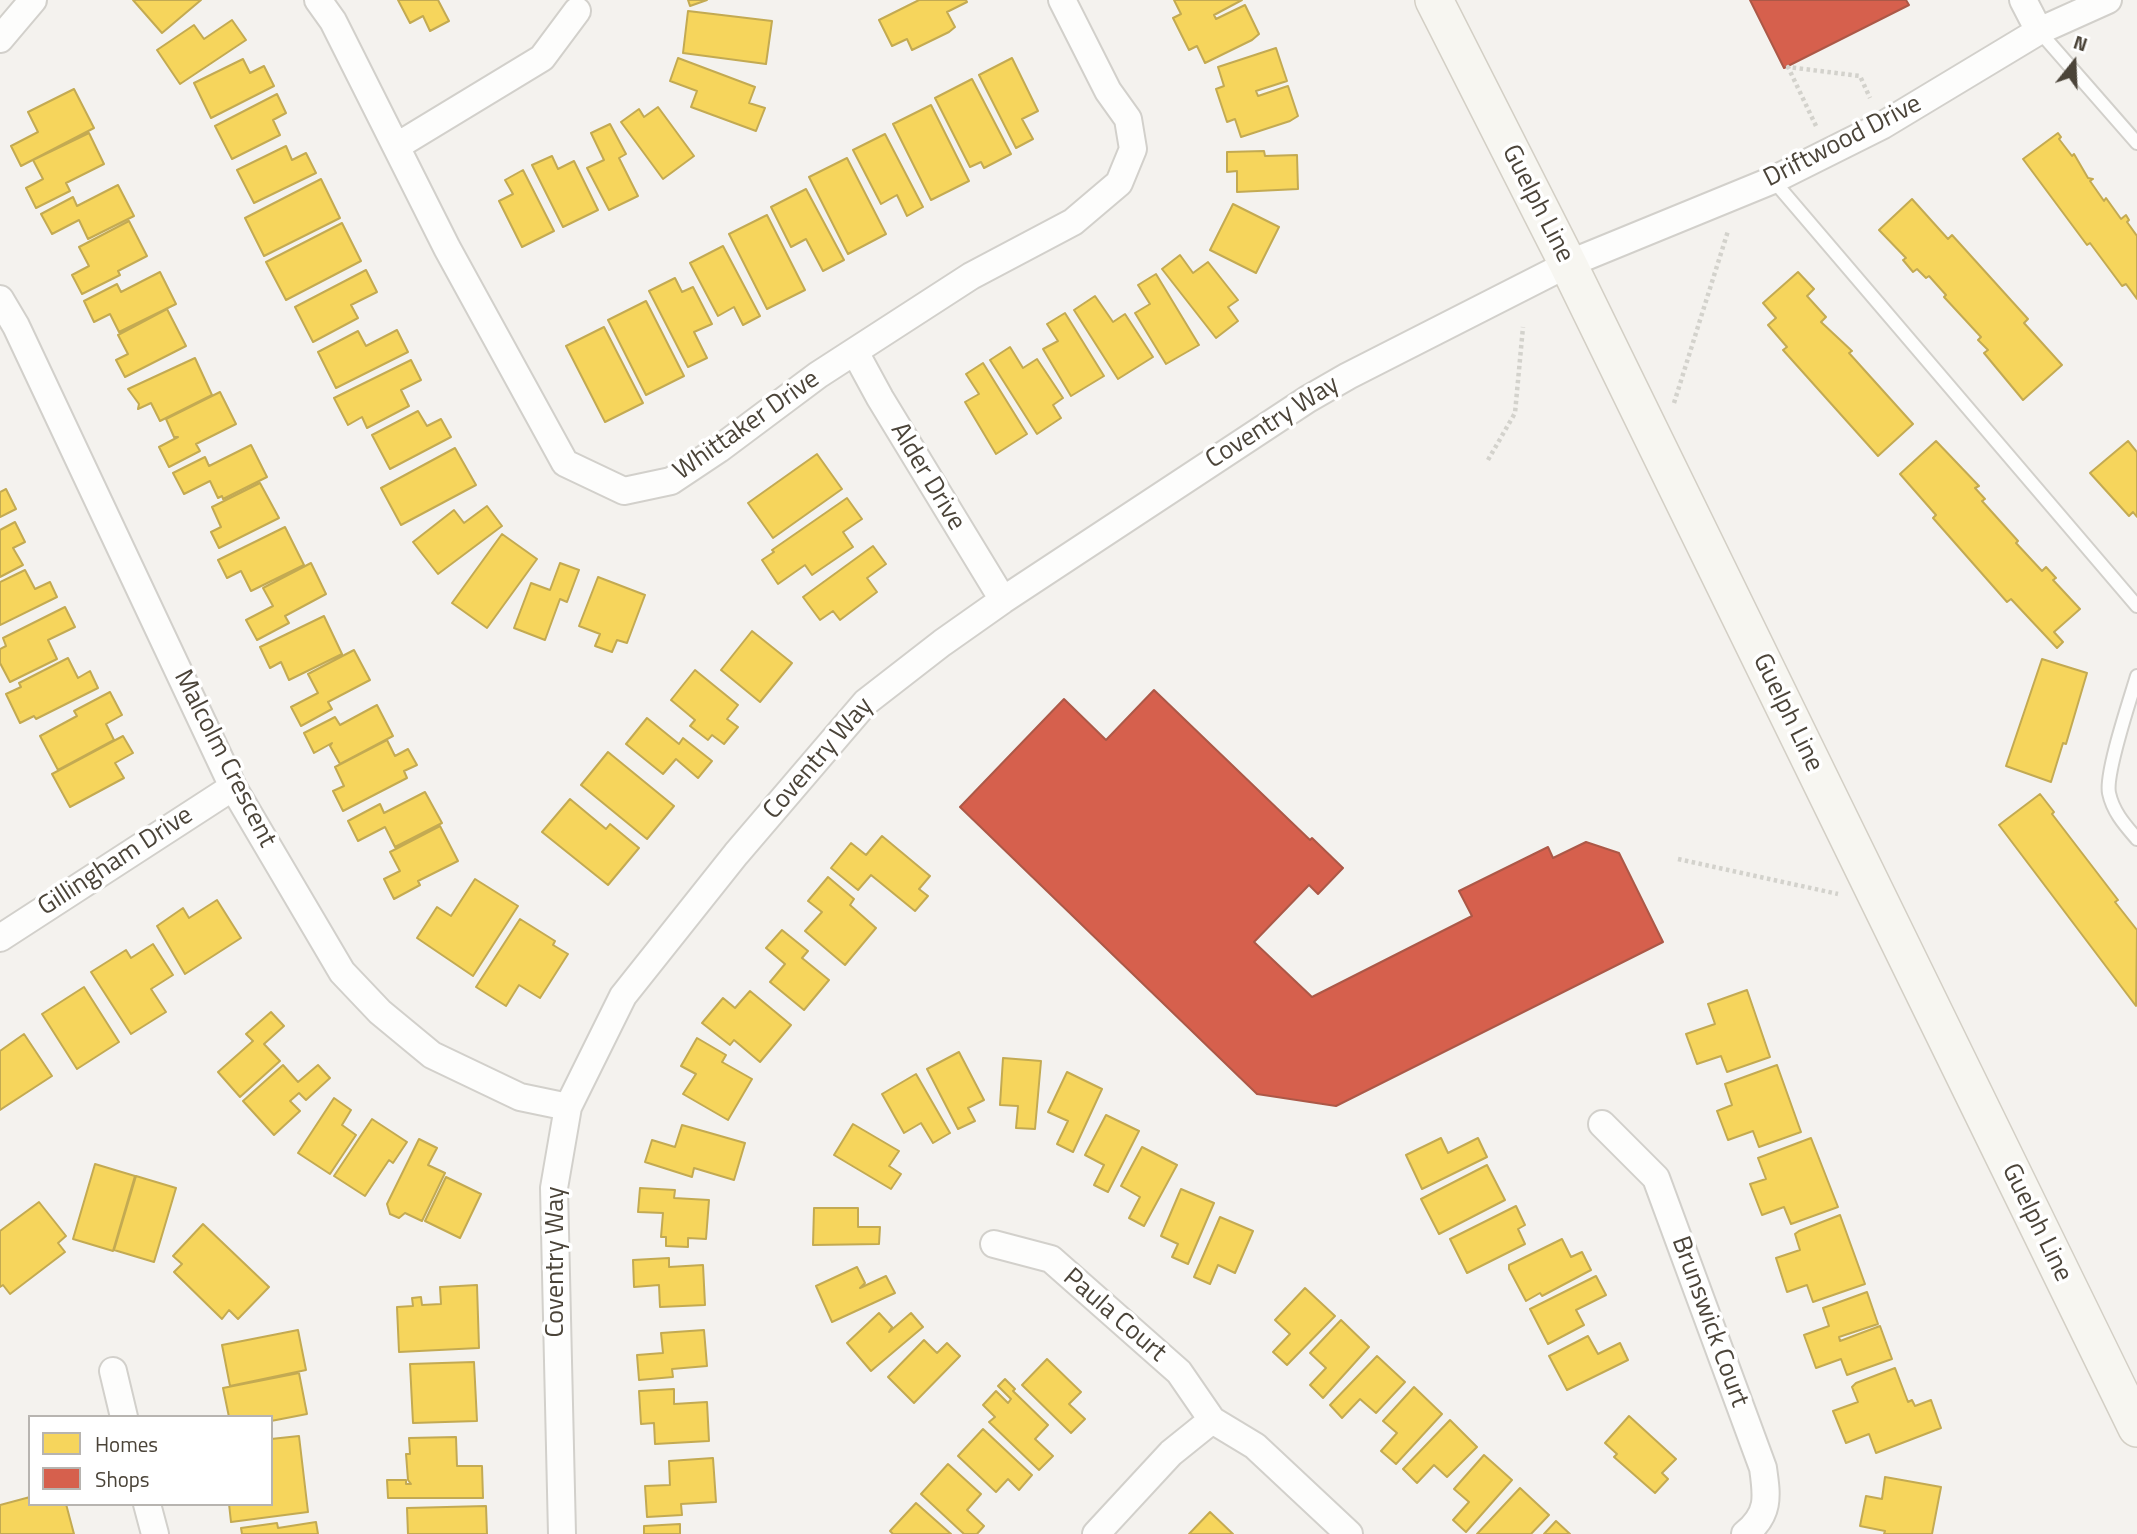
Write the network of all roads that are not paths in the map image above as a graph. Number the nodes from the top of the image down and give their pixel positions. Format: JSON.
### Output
{"nodes":[{"id":1,"x":33,"y":0,"type":"edge"},
{"id":2,"x":317,"y":0,"type":"edge"},
{"id":3,"x":1062,"y":0,"type":"edge"},
{"id":4,"x":1434,"y":0,"type":"edge"},
{"id":5,"x":2023,"y":0,"type":"edge"},
{"id":6,"x":2108,"y":0,"type":"edge"},
{"id":7,"x":577,"y":11,"type":"dead end"},
{"id":8,"x":2039,"y":31,"type":"junction"},
{"id":9,"x":0,"y":40,"type":"edge"},
{"id":10,"x":2137,"y":143,"type":"edge"},
{"id":11,"x":397,"y":146,"type":"junction"},
{"id":12,"x":1773,"y":180,"type":"junction"},
{"id":13,"x":1568,"y":264,"type":"junction"},
{"id":14,"x":0,"y":299,"type":"edge"},
{"id":15,"x":855,"y":352,"type":"junction"},
{"id":16,"x":1003,"y":600,"type":"junction"},
{"id":17,"x":2137,"y":606,"type":"edge"},
{"id":18,"x":2137,"y":676,"type":"edge"},
{"id":19,"x":233,"y":787,"type":"junction"},
{"id":20,"x":2137,"y":839,"type":"edge"},
{"id":21,"x":0,"y":938,"type":"edge"},
{"id":22,"x":568,"y":1107,"type":"junction"},
{"id":23,"x":1602,"y":1124,"type":"dead end"},
{"id":24,"x":994,"y":1244,"type":"dead end"},
{"id":25,"x":113,"y":1371,"type":"dead end"},
{"id":26,"x":124,"y":1415,"type":"edge"},
{"id":27,"x":1212,"y":1420,"type":"junction"},
{"id":28,"x":2137,"y":1428,"type":"edge"},
{"id":29,"x":148,"y":1506,"type":"edge"},
{"id":30,"x":155,"y":1534,"type":"edge"},
{"id":31,"x":562,"y":1534,"type":"edge"},
{"id":32,"x":1096,"y":1534,"type":"edge"},
{"id":33,"x":1349,"y":1534,"type":"edge"},
{"id":34,"x":1745,"y":1534,"type":"edge"}],
"edges":[{"from":1,"to":9,"type":"street"},
{"from":2,"to":11,"type":"street","name":"Whittaker Drive"},
{"from":3,"to":15,"type":"street","name":"Whittaker Drive"},
{"from":4,"to":13,"type":"main road","name":"Guelph Line"},
{"from":5,"to":8,"type":"street"},
{"from":6,"to":8,"type":"street","name":"Driftwood Drive"},
{"from":7,"to":11,"type":"street"},
{"from":8,"to":10,"type":"lane"},
{"from":8,"to":12,"type":"street","name":"Driftwood Drive"},
{"from":11,"to":15,"type":"street","name":"Whittaker Drive"},
{"from":12,"to":13,"type":"street","name":"Driftwood Drive"},
{"from":12,"to":17,"type":"lane"},
{"from":13,"to":16,"type":"street","name":"Coventry Way"},
{"from":13,"to":28,"type":"main road","name":"Guelph Line"},
{"from":14,"to":19,"type":"street","name":"Malcolm Crescent"},
{"from":15,"to":16,"type":"street","name":"Alder Drive"},
{"from":16,"to":22,"type":"street","name":"Coventry Way"},
{"from":18,"to":20,"type":"lane"},
{"from":19,"to":21,"type":"street","name":"Gillingham Drive"},
{"from":19,"to":22,"type":"street","name":"Malcolm Crescent"},
{"from":22,"to":31,"type":"street","name":"Coventry Way"},
{"from":23,"to":34,"type":"street","name":"Brunswick Court"},
{"from":24,"to":27,"type":"street","name":"Paula Court"},
{"from":25,"to":26,"type":"street"},
{"from":27,"to":32,"type":"street"},
{"from":27,"to":33,"type":"street"},
{"from":29,"to":30,"type":"street"}]}
